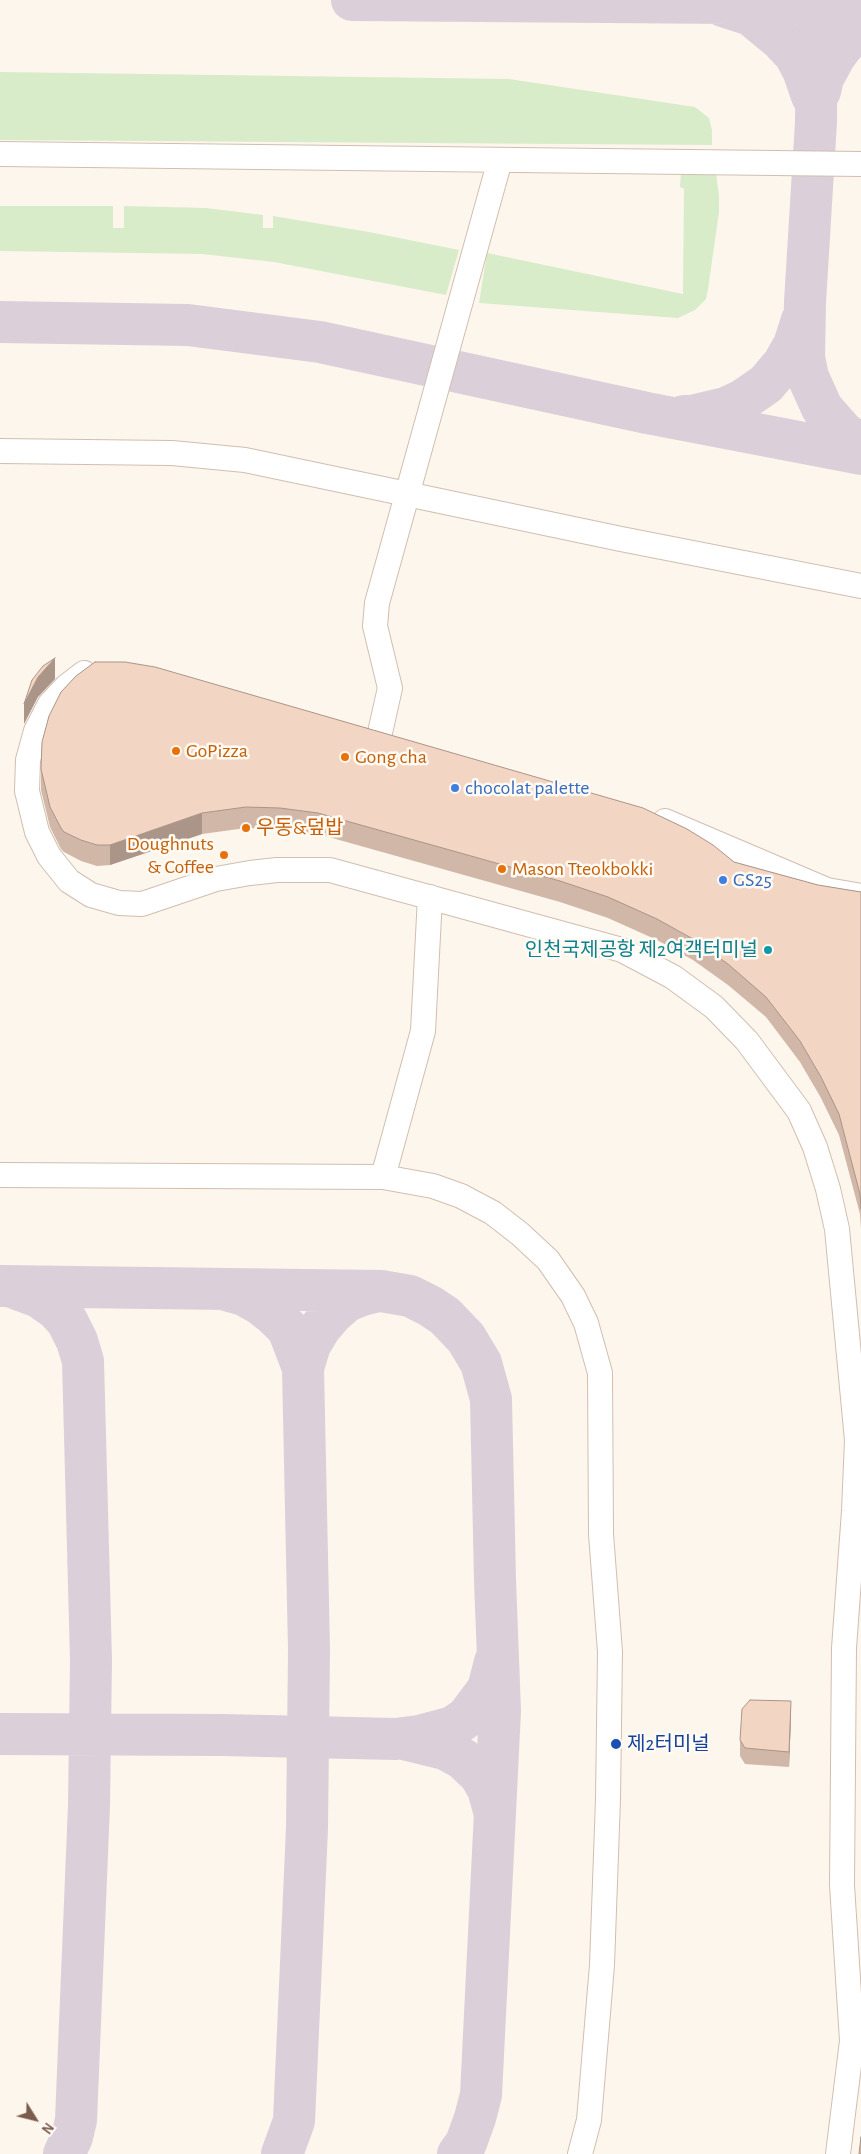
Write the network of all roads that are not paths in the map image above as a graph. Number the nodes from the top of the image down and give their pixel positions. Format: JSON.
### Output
{"nodes":[{"id":1,"x":0,"y":154,"type":"edge"},
{"id":2,"x":500,"y":160,"type":"junction"},
{"id":3,"x":861,"y":164,"type":"edge"},
{"id":4,"x":0,"y":450,"type":"edge"},
{"id":5,"x":406,"y":494,"type":"junction"},
{"id":6,"x":861,"y":586,"type":"edge"},
{"id":7,"x":108,"y":669,"type":"edge"},
{"id":8,"x":379,"y":737,"type":"edge"},
{"id":9,"x":645,"y":814,"type":"edge"},
{"id":10,"x":861,"y":896,"type":"edge"},
{"id":11,"x":430,"y":897,"type":"junction"},
{"id":12,"x":0,"y":1175,"type":"edge"},
{"id":13,"x":383,"y":1177,"type":"junction"},
{"id":14,"x":580,"y":2154,"type":"edge"},
{"id":15,"x":838,"y":2154,"type":"edge"}],
"edges":[{"from":1,"to":2,"type":"lane"},
{"from":2,"to":3,"type":"lane"},
{"from":2,"to":5,"type":"lane"},
{"from":4,"to":5,"type":"lane"},
{"from":5,"to":6,"type":"lane"},
{"from":5,"to":8,"type":"lane"},
{"from":7,"to":11,"type":"lane"},
{"from":9,"to":10,"type":"lane"},
{"from":11,"to":13,"type":"lane"},
{"from":11,"to":15,"type":"lane"},
{"from":12,"to":13,"type":"lane"},
{"from":13,"to":14,"type":"lane"}]}
